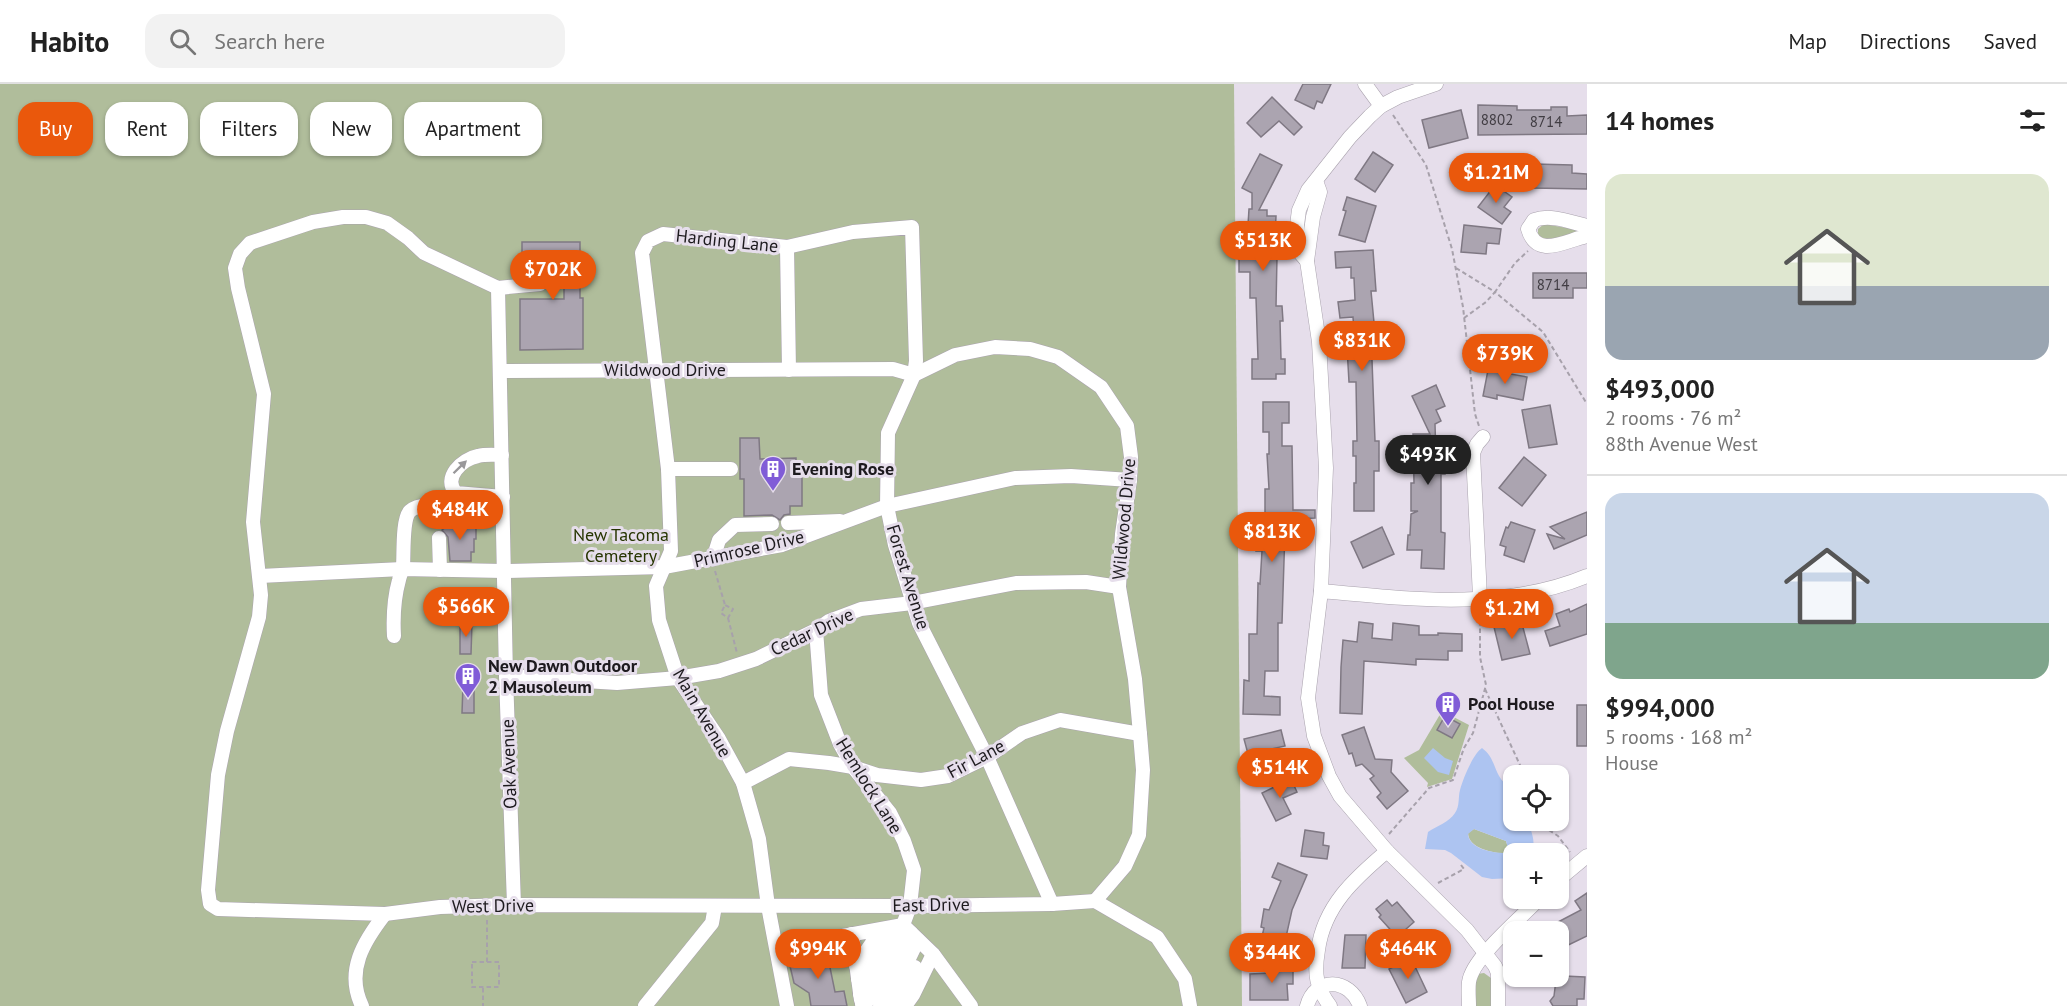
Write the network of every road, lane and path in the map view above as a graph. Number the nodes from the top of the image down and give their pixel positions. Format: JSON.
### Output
{"nodes":[{"id":1,"x":1365,"y":84,"type":"edge"},
{"id":2,"x":1436,"y":84,"type":"edge"},
{"id":3,"x":1384,"y":105,"type":"junction"},
{"id":4,"x":1587,"y":226,"type":"edge"},
{"id":5,"x":912,"y":227,"type":"joint"},
{"id":6,"x":1587,"y":236,"type":"edge"},
{"id":7,"x":648,"y":241,"type":"joint"},
{"id":8,"x":1536,"y":243,"type":"junction"},
{"id":9,"x":787,"y":247,"type":"junction"},
{"id":10,"x":1456,"y":268,"type":"junction"},
{"id":11,"x":540,"y":284,"type":"dead end"},
{"id":12,"x":498,"y":288,"type":"junction"},
{"id":13,"x":1495,"y":292,"type":"junction"},
{"id":14,"x":1464,"y":318,"type":"junction"},
{"id":15,"x":655,"y":370,"type":"junction"},
{"id":16,"x":789,"y":370,"type":"junction"},
{"id":17,"x":501,"y":371,"type":"junction"},
{"id":18,"x":914,"y":375,"type":"junction"},
{"id":19,"x":1587,"y":404,"type":"edge"},
{"id":20,"x":1483,"y":437,"type":"joint"},
{"id":21,"x":502,"y":455,"type":"junction"},
{"id":22,"x":668,"y":469,"type":"junction"},
{"id":23,"x":731,"y":469,"type":"dead end"},
{"id":24,"x":1130,"y":480,"type":"junction"},
{"id":25,"x":503,"y":497,"type":"junction"},
{"id":26,"x":887,"y":506,"type":"junction"},
{"id":27,"x":853,"y":520,"type":"junction"},
{"id":28,"x":440,"y":521,"type":"dead end"},
{"id":29,"x":788,"y":523,"type":"dead end"},
{"id":30,"x":772,"y":524,"type":"dead end"},
{"id":31,"x":439,"y":538,"type":"dead end"},
{"id":32,"x":713,"y":559,"type":"junction"},
{"id":33,"x":664,"y":567,"type":"junction"},
{"id":34,"x":402,"y":569,"type":"junction"},
{"id":35,"x":440,"y":570,"type":"junction"},
{"id":36,"x":504,"y":571,"type":"junction"},
{"id":37,"x":260,"y":576,"type":"junction"},
{"id":38,"x":1587,"y":576,"type":"edge"},
{"id":39,"x":1119,"y":587,"type":"junction"},
{"id":40,"x":1321,"y":591,"type":"junction"},
{"id":41,"x":1480,"y":597,"type":"junction"},
{"id":42,"x":912,"y":603,"type":"junction"},
{"id":43,"x":725,"y":605,"type":"junction"},
{"id":44,"x":728,"y":618,"type":"junction"},
{"id":45,"x":816,"y":630,"type":"junction"},
{"id":46,"x":394,"y":636,"type":"dead end"},
{"id":47,"x":740,"y":664,"type":"junction"},
{"id":48,"x":506,"y":676,"type":"junction"},
{"id":49,"x":678,"y":678,"type":"junction"},
{"id":50,"x":1485,"y":689,"type":"junction"},
{"id":51,"x":1140,"y":734,"type":"junction"},
{"id":52,"x":987,"y":757,"type":"junction"},
{"id":53,"x":1520,"y":765,"type":"edge"},
{"id":54,"x":853,"y":767,"type":"junction"},
{"id":55,"x":743,"y":783,"type":"junction"},
{"id":56,"x":1550,"y":831,"type":"edge"},
{"id":57,"x":1383,"y":847,"type":"junction"},
{"id":58,"x":1583,"y":860,"type":"edge"},
{"id":59,"x":1462,"y":865,"type":"dead end"},
{"id":60,"x":1569,"y":871,"type":"edge"},
{"id":61,"x":1426,"y":890,"type":"junction"},
{"id":62,"x":1095,"y":901,"type":"junction"},
{"id":63,"x":514,"y":904,"type":"junction"},
{"id":64,"x":1052,"y":904,"type":"junction"},
{"id":65,"x":487,"y":906,"type":"junction"},
{"id":66,"x":715,"y":906,"type":"junction"},
{"id":67,"x":768,"y":906,"type":"junction"},
{"id":68,"x":910,"y":906,"type":"junction"},
{"id":69,"x":1529,"y":909,"type":"edge"},
{"id":70,"x":385,"y":914,"type":"junction"},
{"id":71,"x":852,"y":934,"type":"junction"},
{"id":72,"x":908,"y":936,"type":"junction"},
{"id":73,"x":777,"y":948,"type":"junction"},
{"id":74,"x":1485,"y":954,"type":"junction"},
{"id":75,"x":487,"y":962,"type":"junction"},
{"id":76,"x":483,"y":987,"type":"junction"},
{"id":77,"x":1318,"y":989,"type":"junction"},
{"id":78,"x":861,"y":990,"type":"edge"},
{"id":79,"x":362,"y":1006,"type":"edge"},
{"id":80,"x":483,"y":1006,"type":"edge"},
{"id":81,"x":645,"y":1006,"type":"edge"},
{"id":82,"x":787,"y":1006,"type":"edge"},
{"id":83,"x":880,"y":1006,"type":"edge"},
{"id":84,"x":886,"y":1006,"type":"edge"},
{"id":85,"x":892,"y":1006,"type":"edge"},
{"id":86,"x":898,"y":1006,"type":"edge"},
{"id":87,"x":905,"y":1006,"type":"edge"},
{"id":88,"x":971,"y":1006,"type":"edge"},
{"id":89,"x":1190,"y":1006,"type":"edge"},
{"id":90,"x":1307,"y":1006,"type":"edge"},
{"id":91,"x":1330,"y":1006,"type":"edge"},
{"id":92,"x":1360,"y":1006,"type":"edge"},
{"id":93,"x":1469,"y":1006,"type":"edge"},
{"id":94,"x":1498,"y":1006,"type":"edge"}],
"edges":[{"from":1,"to":3,"type":"street"},
{"from":2,"to":3,"type":"street"},
{"from":3,"to":10,"type":"path"},
{"from":3,"to":40,"type":"street"},
{"from":4,"to":8,"type":"street"},
{"from":5,"to":9,"type":"street","name":"Harding Lane"},
{"from":5,"to":18,"type":"street","name":"Forest Avenue"},
{"from":6,"to":8,"type":"street"},
{"from":7,"to":9,"type":"street","name":"Harding Lane"},
{"from":7,"to":15,"type":"street","name":"Main Avenue"},
{"from":8,"to":13,"type":"path"},
{"from":9,"to":16,"type":"street"},
{"from":10,"to":13,"type":"path"},
{"from":10,"to":14,"type":"path"},
{"from":11,"to":12,"type":"street"},
{"from":12,"to":17,"type":"street","name":"Oak Avenue"},
{"from":12,"to":37,"type":"street"},
{"from":13,"to":14,"type":"path"},
{"from":13,"to":19,"type":"path"},
{"from":14,"to":20,"type":"path"},
{"from":15,"to":16,"type":"street","name":"Wildwood Drive"},
{"from":15,"to":17,"type":"street","name":"Wildwood Drive"},
{"from":15,"to":22,"type":"street","name":"Main Avenue"},
{"from":16,"to":18,"type":"street","name":"Wildwood Drive"},
{"from":17,"to":21,"type":"street","name":"Oak Avenue"},
{"from":18,"to":24,"type":"street","name":"Wildwood Drive"},
{"from":18,"to":26,"type":"street","name":"Forest Avenue"},
{"from":20,"to":41,"type":"street"},
{"from":21,"to":25,"type":"street","name":"Oak Avenue"},
{"from":25,"to":21,"type":"street","one_way":true},
{"from":22,"to":23,"type":"street"},
{"from":22,"to":33,"type":"street","name":"Main Avenue"},
{"from":24,"to":26,"type":"street","name":"Primrose Drive"},
{"from":24,"to":39,"type":"street","name":"Wildwood Drive"},
{"from":25,"to":36,"type":"street","name":"Oak Avenue"},
{"from":26,"to":27,"type":"street","name":"Primrose Drive"},
{"from":26,"to":42,"type":"street","name":"Forest Avenue"},
{"from":27,"to":29,"type":"street"},
{"from":27,"to":32,"type":"street","name":"Primrose Drive"},
{"from":28,"to":34,"type":"street"},
{"from":30,"to":32,"type":"street"},
{"from":31,"to":35,"type":"street"},
{"from":32,"to":33,"type":"street","name":"Primrose Drive"},
{"from":32,"to":43,"type":"path"},
{"from":33,"to":36,"type":"street","name":"Primrose Drive"},
{"from":33,"to":49,"type":"street","name":"Main Avenue"},
{"from":34,"to":35,"type":"street","name":"Primrose Drive"},
{"from":34,"to":37,"type":"street","name":"Primrose Drive"},
{"from":34,"to":46,"type":"street"},
{"from":35,"to":36,"type":"street","name":"Primrose Drive"},
{"from":36,"to":48,"type":"street","name":"Oak Avenue"},
{"from":37,"to":70,"type":"street","name":"West Drive"},
{"from":38,"to":41,"type":"street"},
{"from":39,"to":42,"type":"street","name":"Cedar Drive"},
{"from":39,"to":51,"type":"street","name":"Wildwood Drive"},
{"from":40,"to":41,"type":"street"},
{"from":40,"to":57,"type":"street"},
{"from":41,"to":50,"type":"path"},
{"from":42,"to":45,"type":"street","name":"Cedar Drive"},
{"from":42,"to":52,"type":"street","name":"Forest Avenue"},
{"from":43,"to":44,"type":"path"},
{"from":43,"to":44,"type":"path"},
{"from":44,"to":47,"type":"path"},
{"from":45,"to":47,"type":"street","name":"Cedar Drive"},
{"from":45,"to":54,"type":"street","name":"Hemlock Lane"},
{"from":47,"to":49,"type":"street","name":"Cedar Drive"},
{"from":48,"to":49,"type":"street","name":"Cedar Drive"},
{"from":48,"to":63,"type":"street","name":"Oak Avenue"},
{"from":49,"to":55,"type":"street","name":"Main Avenue"},
{"from":50,"to":53,"type":"path"},
{"from":50,"to":57,"type":"path"},
{"from":51,"to":52,"type":"street","name":"Fir Lane"},
{"from":51,"to":62,"type":"street","name":"Wildwood Drive"},
{"from":52,"to":54,"type":"street","name":"Fir Lane"},
{"from":52,"to":64,"type":"street","name":"Forest Avenue"},
{"from":54,"to":55,"type":"street","name":"Fir Lane"},
{"from":54,"to":68,"type":"street","name":"Hemlock Lane"},
{"from":55,"to":67,"type":"street","name":"Main Avenue"},
{"from":56,"to":58,"type":"path"},
{"from":57,"to":61,"type":"street"},
{"from":57,"to":77,"type":"street"},
{"from":58,"to":60,"type":"street"},
{"from":59,"to":61,"type":"path"},
{"from":61,"to":74,"type":"street"},
{"from":62,"to":64,"type":"street","name":"East Drive"},
{"from":62,"to":89,"type":"street"},
{"from":63,"to":65,"type":"street","name":"West Drive"},
{"from":63,"to":66,"type":"street","name":"West Drive"},
{"from":64,"to":68,"type":"street","name":"East Drive"},
{"from":65,"to":70,"type":"street","name":"West Drive"},
{"from":65,"to":75,"type":"path"},
{"from":66,"to":67,"type":"street","name":"West Drive"},
{"from":66,"to":81,"type":"street"},
{"from":67,"to":68,"type":"street","name":"East Drive"},
{"from":67,"to":73,"type":"street","name":"Main Avenue"},
{"from":68,"to":72,"type":"street","name":"Hemlock Lane"},
{"from":69,"to":74,"type":"street"},
{"from":70,"to":79,"type":"street"},
{"from":71,"to":72,"type":"street"},
{"from":71,"to":73,"type":"street"},
{"from":71,"to":78,"type":"street"},
{"from":72,"to":78,"type":"street"},
{"from":72,"to":78,"type":"street"},
{"from":72,"to":78,"type":"street"},
{"from":72,"to":83,"type":"street"},
{"from":72,"to":84,"type":"street"},
{"from":72,"to":85,"type":"street"},
{"from":72,"to":86,"type":"street"},
{"from":72,"to":87,"type":"street"},
{"from":72,"to":88,"type":"street"},
{"from":73,"to":82,"type":"street","name":"Main Avenue"},
{"from":74,"to":93,"type":"street"},
{"from":74,"to":94,"type":"street"},
{"from":75,"to":76,"type":"path"},
{"from":75,"to":76,"type":"path"},
{"from":76,"to":80,"type":"path"},
{"from":77,"to":90,"type":"street"},
{"from":77,"to":91,"type":"street"},
{"from":77,"to":92,"type":"street"}]}
